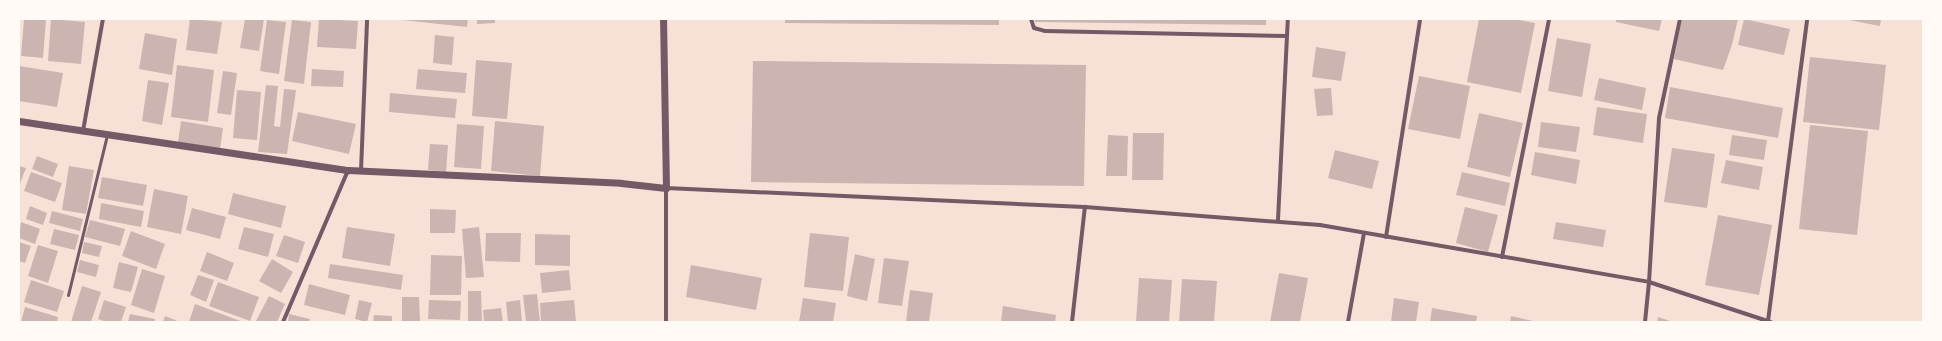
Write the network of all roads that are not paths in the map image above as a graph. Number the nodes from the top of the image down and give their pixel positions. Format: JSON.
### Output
{"nodes":[{"id":1,"x":103,"y":19,"type":"edge"},
{"id":2,"x":367,"y":19,"type":"edge"},
{"id":3,"x":663,"y":19,"type":"edge"},
{"id":4,"x":1031,"y":19,"type":"edge"},
{"id":5,"x":1288,"y":19,"type":"edge"},
{"id":6,"x":1420,"y":19,"type":"edge"},
{"id":7,"x":1549,"y":19,"type":"edge"},
{"id":8,"x":1680,"y":19,"type":"edge"},
{"id":9,"x":1808,"y":19,"type":"edge"},
{"id":10,"x":1287,"y":36,"type":"junction"},
{"id":11,"x":19,"y":121,"type":"edge"},
{"id":12,"x":83,"y":131,"type":"junction"},
{"id":13,"x":107,"y":135,"type":"junction"},
{"id":14,"x":348,"y":170,"type":"junction"},
{"id":15,"x":361,"y":171,"type":"junction"},
{"id":16,"x":666,"y":188,"type":"junction"},
{"id":17,"x":1085,"y":207,"type":"junction"},
{"id":18,"x":1278,"y":220,"type":"junction"},
{"id":19,"x":1364,"y":233,"type":"junction"},
{"id":20,"x":1386,"y":237,"type":"junction"},
{"id":21,"x":1502,"y":257,"type":"junction"},
{"id":22,"x":1649,"y":282,"type":"junction"},
{"id":23,"x":68,"y":295,"type":"dead end"},
{"id":24,"x":284,"y":322,"type":"edge"},
{"id":25,"x":666,"y":322,"type":"edge"},
{"id":26,"x":1072,"y":322,"type":"edge"},
{"id":27,"x":1348,"y":322,"type":"edge"},
{"id":28,"x":1645,"y":322,"type":"edge"},
{"id":29,"x":1769,"y":322,"type":"edge"}],
"edges":[{"from":1,"to":12,"type":"street"},
{"from":2,"to":15,"type":"street"},
{"from":3,"to":16,"type":"street"},
{"from":4,"to":10,"type":"street"},
{"from":5,"to":10,"type":"street"},
{"from":6,"to":20,"type":"street"},
{"from":7,"to":21,"type":"street"},
{"from":8,"to":22,"type":"street"},
{"from":9,"to":29,"type":"street"},
{"from":10,"to":18,"type":"street"},
{"from":11,"to":12,"type":"street"},
{"from":12,"to":13,"type":"street"},
{"from":13,"to":14,"type":"street"},
{"from":13,"to":23,"type":"lane"},
{"from":14,"to":15,"type":"street"},
{"from":14,"to":24,"type":"street"},
{"from":15,"to":16,"type":"street"},
{"from":16,"to":17,"type":"street"},
{"from":16,"to":25,"type":"street"},
{"from":17,"to":18,"type":"street"},
{"from":17,"to":26,"type":"street"},
{"from":18,"to":19,"type":"street"},
{"from":19,"to":20,"type":"street"},
{"from":19,"to":27,"type":"street"},
{"from":20,"to":21,"type":"street"},
{"from":21,"to":22,"type":"street"},
{"from":22,"to":28,"type":"street"},
{"from":22,"to":29,"type":"street"}]}
